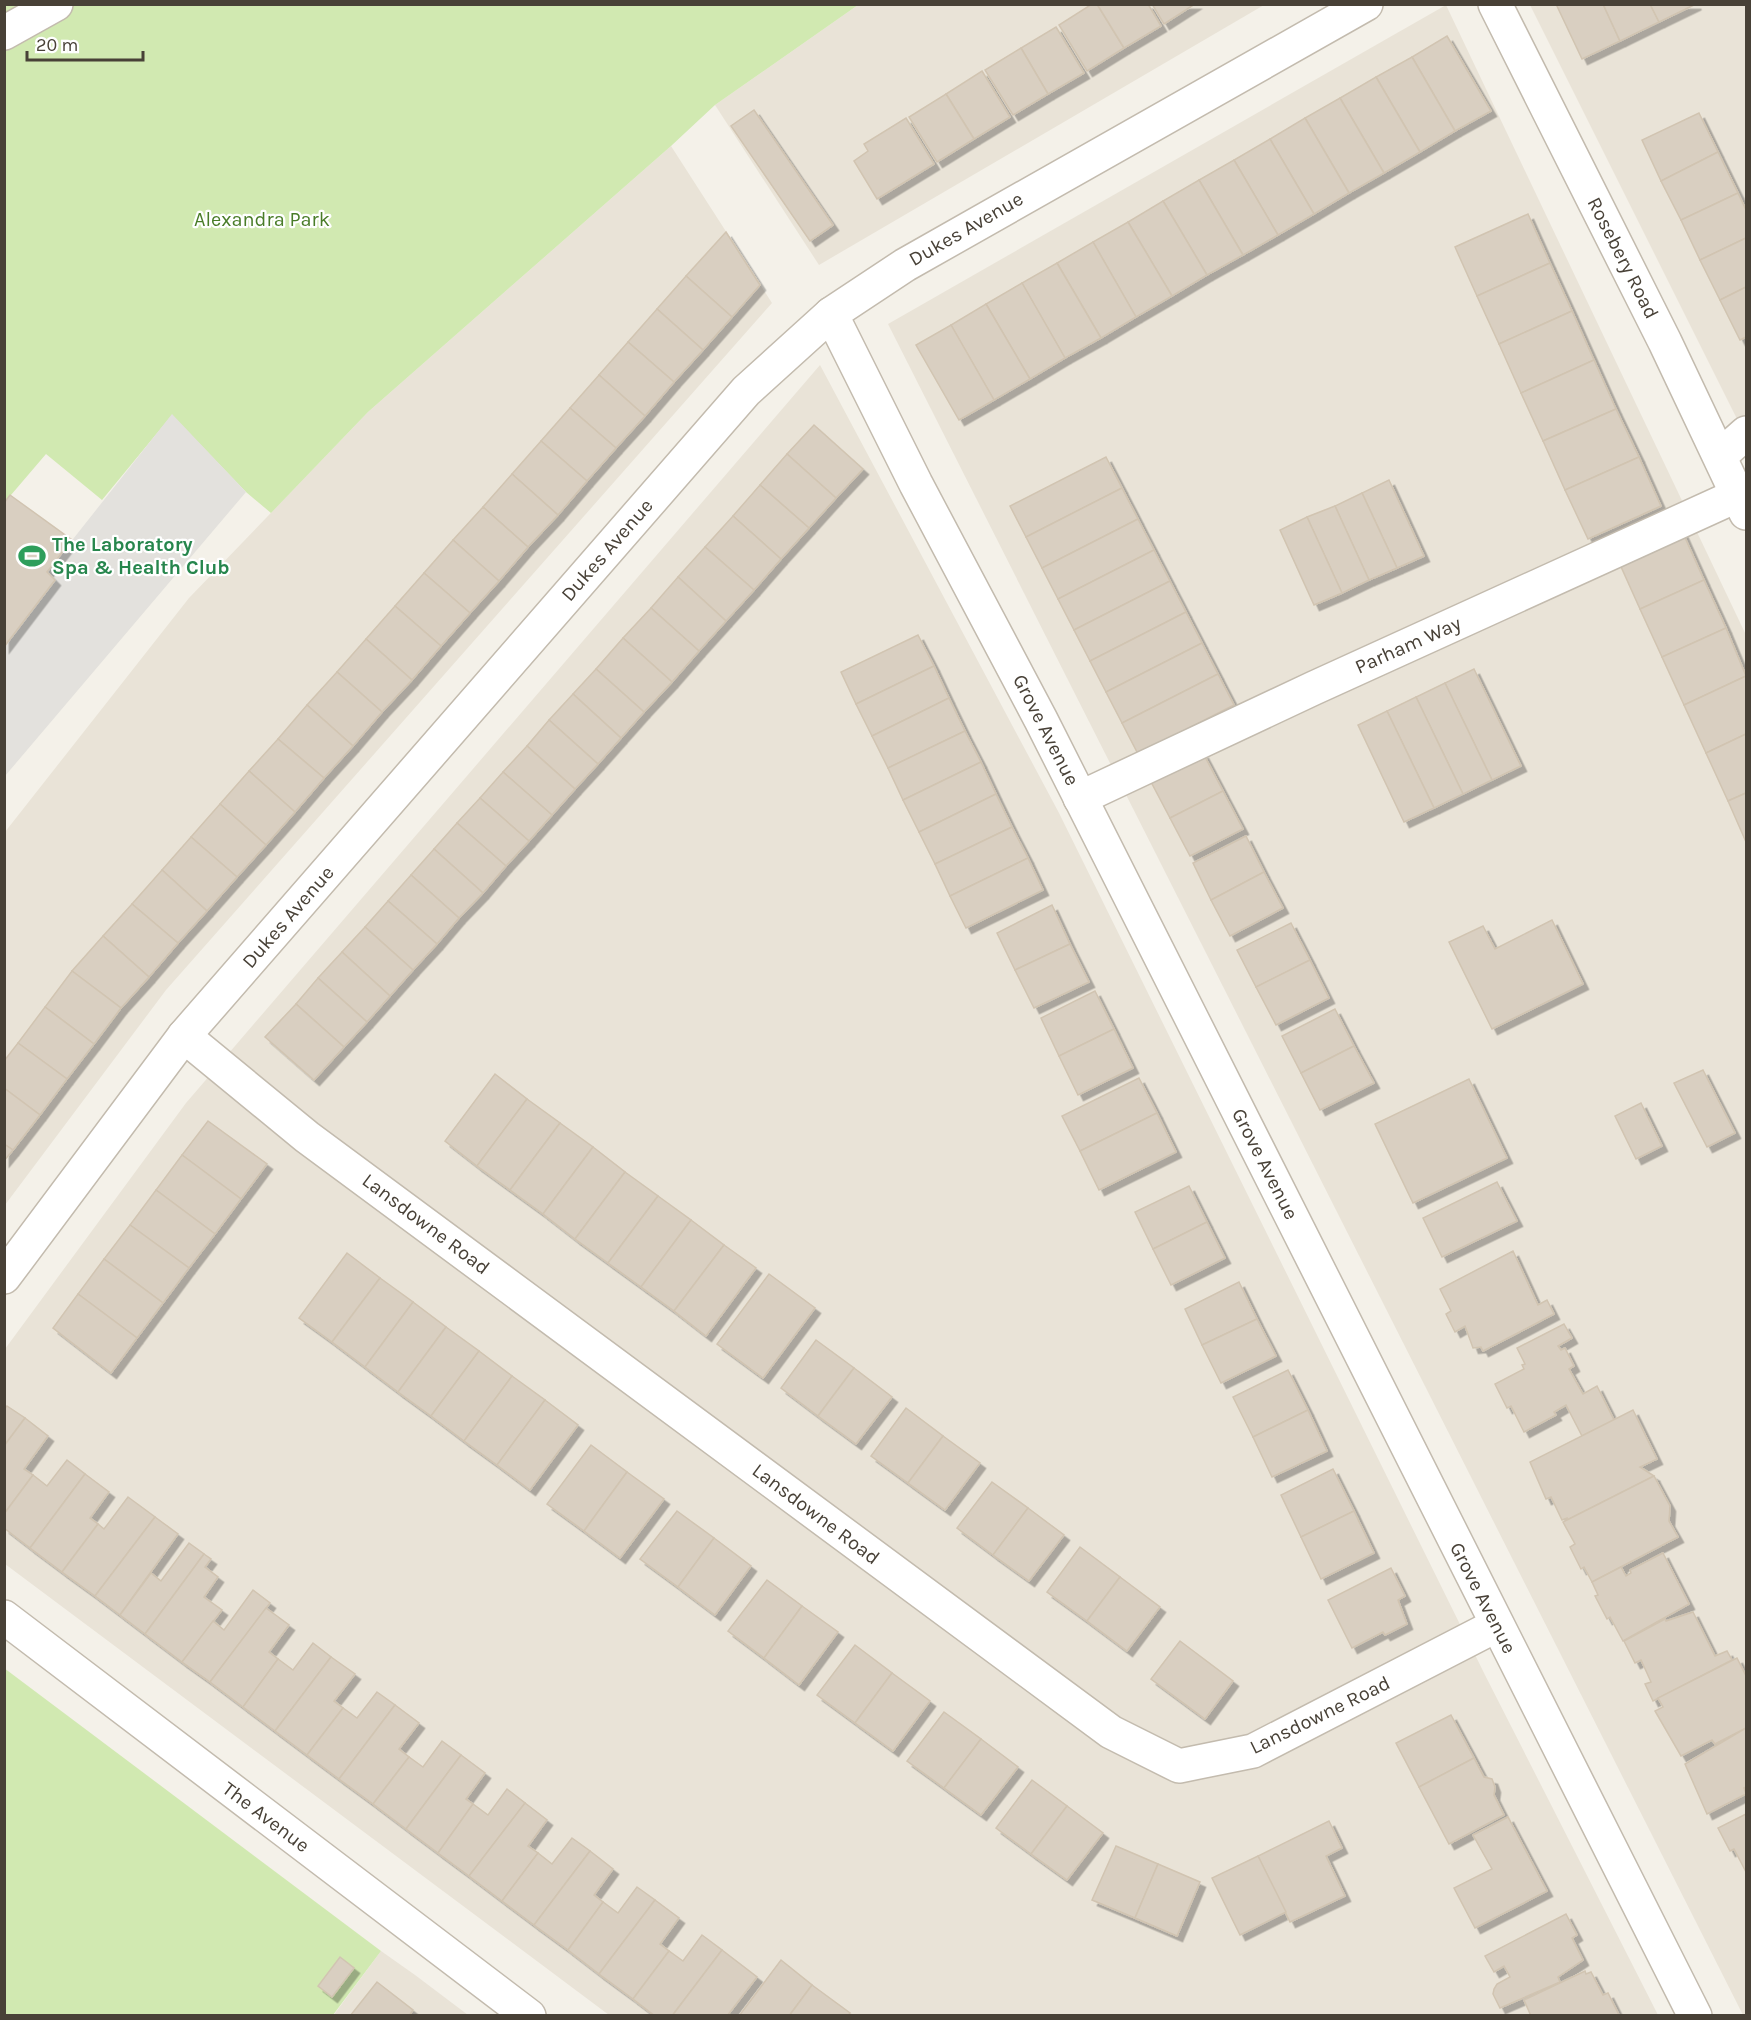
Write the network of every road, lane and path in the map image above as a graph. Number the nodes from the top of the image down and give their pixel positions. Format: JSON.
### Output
{"nodes":[{"id":1,"x":56,"y":4,"type":"edge"},
{"id":2,"x":1366,"y":4,"type":"edge"},
{"id":3,"x":1495,"y":4,"type":"edge"},
{"id":4,"x":4,"y":33,"type":"edge"},
{"id":5,"x":831,"y":315,"type":"junction"},
{"id":6,"x":1746,"y":433,"type":"edge"},
{"id":7,"x":1720,"y":456,"type":"junction"},
{"id":8,"x":1742,"y":504,"type":"edge"},
{"id":9,"x":1080,"y":798,"type":"junction"},
{"id":10,"x":184,"y":1036,"type":"junction"},
{"id":11,"x":4,"y":1277,"type":"edge"},
{"id":12,"x":4,"y":1617,"type":"edge"},
{"id":13,"x":1497,"y":1625,"type":"junction"},
{"id":14,"x":529,"y":2016,"type":"edge"},
{"id":15,"x":1695,"y":2016,"type":"edge"}],
"edges":[{"from":1,"to":4,"type":"street"},
{"from":2,"to":5,"type":"street","name":"Dukes Avenue"},
{"from":3,"to":7,"type":"street","name":"Rosebery Road"},
{"from":5,"to":9,"type":"street","name":"Grove Avenue"},
{"from":5,"to":10,"type":"street","name":"Dukes Avenue"},
{"from":6,"to":7,"type":"street"},
{"from":7,"to":8,"type":"street","name":"Rosebery Road"},
{"from":8,"to":9,"type":"street","name":"Parham Way"},
{"from":9,"to":13,"type":"street","name":"Grove Avenue"},
{"from":10,"to":11,"type":"street","name":"Dukes Avenue"},
{"from":10,"to":13,"type":"street","name":"Lansdowne Road"},
{"from":12,"to":14,"type":"street","name":"The Avenue"},
{"from":13,"to":15,"type":"street","name":"Grove Avenue"}]}
